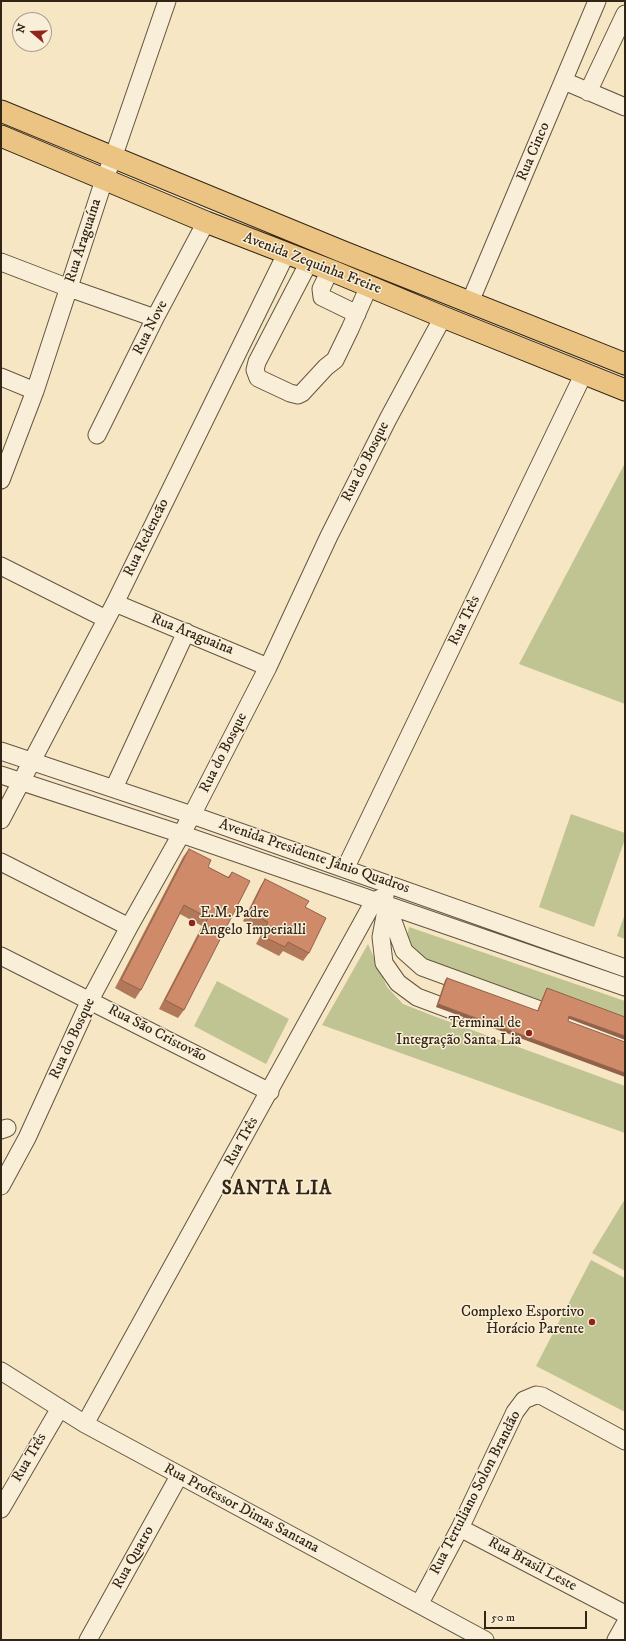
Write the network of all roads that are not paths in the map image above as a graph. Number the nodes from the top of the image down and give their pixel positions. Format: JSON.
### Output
{"nodes":[{"id":1,"x":166,"y":1,"type":"edge"},
{"id":2,"x":597,"y":1,"type":"edge"},
{"id":3,"x":625,"y":14,"type":"edge"},
{"id":4,"x":564,"y":81,"type":"junction"},
{"id":5,"x":588,"y":92,"type":"junction"},
{"id":6,"x":625,"y":107,"type":"edge"},
{"id":7,"x":1,"y":111,"type":"edge"},
{"id":8,"x":1,"y":136,"type":"edge"},
{"id":9,"x":113,"y":158,"type":"junction"},
{"id":10,"x":104,"y":180,"type":"junction"},
{"id":11,"x":206,"y":222,"type":"junction"},
{"id":12,"x":340,"y":251,"type":"junction"},
{"id":13,"x":286,"y":254,"type":"junction"},
{"id":14,"x":1,"y":262,"type":"edge"},
{"id":15,"x":309,"y":262,"type":"junction"},
{"id":16,"x":330,"y":270,"type":"junction"},
{"id":17,"x":369,"y":286,"type":"junction"},
{"id":18,"x":68,"y":288,"type":"junction"},
{"id":19,"x":470,"y":302,"type":"junction"},
{"id":20,"x":357,"y":314,"type":"junction"},
{"id":21,"x":155,"y":318,"type":"junction"},
{"id":22,"x":443,"y":318,"type":"junction"},
{"id":23,"x":625,"y":364,"type":"edge"},
{"id":24,"x":584,"y":374,"type":"junction"},
{"id":25,"x":1,"y":377,"type":"edge"},
{"id":26,"x":625,"y":390,"type":"edge"},
{"id":27,"x":35,"y":391,"type":"junction"},
{"id":28,"x":97,"y":435,"type":"dead end"},
{"id":29,"x":1,"y":480,"type":"edge"},
{"id":30,"x":1,"y":566,"type":"edge"},
{"id":31,"x":115,"y":603,"type":"junction"},
{"id":32,"x":106,"y":619,"type":"junction"},
{"id":33,"x":186,"y":632,"type":"junction"},
{"id":34,"x":268,"y":667,"type":"junction"},
{"id":35,"x":1,"y":751,"type":"edge"},
{"id":36,"x":33,"y":762,"type":"junction"},
{"id":37,"x":1,"y":775,"type":"edge"},
{"id":38,"x":21,"y":783,"type":"junction"},
{"id":39,"x":114,"y":788,"type":"junction"},
{"id":40,"x":192,"y":815,"type":"junction"},
{"id":41,"x":1,"y":820,"type":"edge"},
{"id":42,"x":181,"y":834,"type":"junction"},
{"id":43,"x":1,"y":862,"type":"edge"},
{"id":44,"x":346,"y":869,"type":"junction"},
{"id":45,"x":404,"y":889,"type":"junction"},
{"id":46,"x":381,"y":903,"type":"junction"},
{"id":47,"x":129,"y":927,"type":"junction"},
{"id":48,"x":1,"y":956,"type":"edge"},
{"id":49,"x":625,"y":968,"type":"edge"},
{"id":50,"x":625,"y":987,"type":"edge"},
{"id":51,"x":90,"y":1000,"type":"junction"},
{"id":52,"x":476,"y":1019,"type":"edge"},
{"id":53,"x":625,"y":1041,"type":"edge"},
{"id":54,"x":270,"y":1092,"type":"junction"},
{"id":55,"x":1,"y":1186,"type":"edge"},
{"id":56,"x":1,"y":1371,"type":"edge"},
{"id":57,"x":60,"y":1408,"type":"junction"},
{"id":58,"x":85,"y":1424,"type":"junction"},
{"id":59,"x":625,"y":1441,"type":"edge"},
{"id":60,"x":179,"y":1476,"type":"junction"},
{"id":61,"x":1,"y":1509,"type":"edge"},
{"id":62,"x":460,"y":1528,"type":"junction"},
{"id":63,"x":420,"y":1603,"type":"junction"},
{"id":64,"x":625,"y":1614,"type":"edge"},
{"id":65,"x":625,"y":1624,"type":"edge"},
{"id":66,"x":88,"y":1640,"type":"edge"},
{"id":67,"x":485,"y":1640,"type":"edge"},
{"id":68,"x":616,"y":1640,"type":"edge"}],
"edges":[{"from":1,"to":9,"type":"street","name":"Rua Araguaína"},
{"from":2,"to":4,"type":"street","name":"Rua Cinco"},
{"from":3,"to":5,"type":"street"},
{"from":4,"to":5,"type":"street"},
{"from":4,"to":19,"type":"street","name":"Rua Cinco"},
{"from":5,"to":6,"type":"street"},
{"from":7,"to":9,"type":"main road","name":"Avenida Zequinha Freire"},
{"from":8,"to":10,"type":"main road","name":"Avenida Zequinha Freire"},
{"from":9,"to":10,"type":"street","name":"Rua Araguaína"},
{"from":9,"to":12,"type":"main road","name":"Avenida Zequinha Freire"},
{"from":10,"to":11,"type":"main road","name":"Avenida Zequinha Freire"},
{"from":10,"to":18,"type":"street","name":"Rua Araguaína"},
{"from":11,"to":13,"type":"main road","name":"Avenida Zequinha Freire"},
{"from":11,"to":21,"type":"street","name":"Rua Nove"},
{"from":12,"to":16,"type":"main road"},
{"from":12,"to":19,"type":"main road","name":"Avenida Zequinha Freire"},
{"from":13,"to":15,"type":"main road","name":"Avenida Zequinha Freire"},
{"from":13,"to":31,"type":"street","name":"Rua Redencão"},
{"from":14,"to":18,"type":"street"},
{"from":15,"to":16,"type":"main road","name":"Avenida Zequinha Freire"},
{"from":15,"to":20,"type":"street"},
{"from":16,"to":17,"type":"main road","name":"Avenida Zequinha Freire"},
{"from":16,"to":20,"type":"street"},
{"from":17,"to":20,"type":"street"},
{"from":17,"to":22,"type":"main road","name":"Avenida Zequinha Freire"},
{"from":18,"to":21,"type":"street"},
{"from":18,"to":27,"type":"street","name":"Rua Araguaína"},
{"from":19,"to":23,"type":"main road","name":"Avenida Zequinha Freire"},
{"from":21,"to":28,"type":"street","name":"Rua Nove"},
{"from":22,"to":24,"type":"main road","name":"Avenida Zequinha Freire"},
{"from":22,"to":34,"type":"street","name":"Rua do Bosque"},
{"from":24,"to":26,"type":"main road","name":"Avenida Zequinha Freire"},
{"from":24,"to":44,"type":"street","name":"Rua Três"},
{"from":25,"to":27,"type":"street"},
{"from":27,"to":29,"type":"street","name":"Rua Araguaína"},
{"from":30,"to":32,"type":"street"},
{"from":31,"to":32,"type":"street","name":"Rua Redencão"},
{"from":31,"to":33,"type":"street","name":"Rua Araguaina"},
{"from":32,"to":36,"type":"street","name":"Rua Redencão"},
{"from":33,"to":34,"type":"street","name":"Rua Araguaina"},
{"from":33,"to":39,"type":"street"},
{"from":34,"to":40,"type":"street","name":"Rua do Bosque"},
{"from":35,"to":36,"type":"street","name":"Avenida Presidente Jânio Quadros"},
{"from":36,"to":38,"type":"street","name":"Rua Redencão"},
{"from":36,"to":39,"type":"street","name":"Avenida Presidente Jânio Quadros"},
{"from":37,"to":38,"type":"street","name":"Avenida Presidente Jânio Quadros"},
{"from":38,"to":41,"type":"street","name":"Rua Redencão"},
{"from":38,"to":42,"type":"street","name":"Avenida Presidente Jânio Quadros"},
{"from":39,"to":40,"type":"street","name":"Avenida Presidente Jânio Quadros"},
{"from":40,"to":42,"type":"street","name":"Rua do Bosque"},
{"from":40,"to":44,"type":"street","name":"Avenida Presidente Jânio Quadros"},
{"from":42,"to":46,"type":"street","name":"Avenida Presidente Jânio Quadros"},
{"from":42,"to":47,"type":"street","name":"Rua do Bosque"},
{"from":43,"to":47,"type":"street"},
{"from":44,"to":45,"type":"street","name":"Avenida Presidente Jânio Quadros"},
{"from":45,"to":46,"type":"street"},
{"from":45,"to":49,"type":"street","name":"Avenida Presidente Jânio Quadros"},
{"from":46,"to":50,"type":"street","name":"Avenida Presidente Jânio Quadros"},
{"from":46,"to":52,"type":"street"},
{"from":46,"to":53,"type":"street"},
{"from":46,"to":54,"type":"street","name":"Rua Três"},
{"from":47,"to":51,"type":"street","name":"Rua do Bosque"},
{"from":48,"to":51,"type":"street","name":"Rua São Cristovão"},
{"from":51,"to":54,"type":"street","name":"Rua São Cristovão"},
{"from":51,"to":55,"type":"street","name":"Rua do Bosque"},
{"from":54,"to":58,"type":"street","name":"Rua Três"},
{"from":56,"to":57,"type":"street","name":"Rua Professor Dimas Santana"},
{"from":57,"to":58,"type":"street","name":"Rua Professor Dimas Santana"},
{"from":57,"to":61,"type":"street","name":"Rua Três"},
{"from":58,"to":60,"type":"street","name":"Rua Professor Dimas Santana"},
{"from":59,"to":62,"type":"street","name":"Rua Tertuliano Solon Brandão"},
{"from":60,"to":63,"type":"street","name":"Rua Professor Dimas Santana"},
{"from":60,"to":66,"type":"street","name":"Rua Quatro"},
{"from":62,"to":63,"type":"street","name":"Rua Tertuliano Solon Brandão"},
{"from":62,"to":64,"type":"street","name":"Rua Brasil Leste"},
{"from":63,"to":67,"type":"street","name":"Rua Professor Dimas Santana"},
{"from":65,"to":68,"type":"street"}]}
